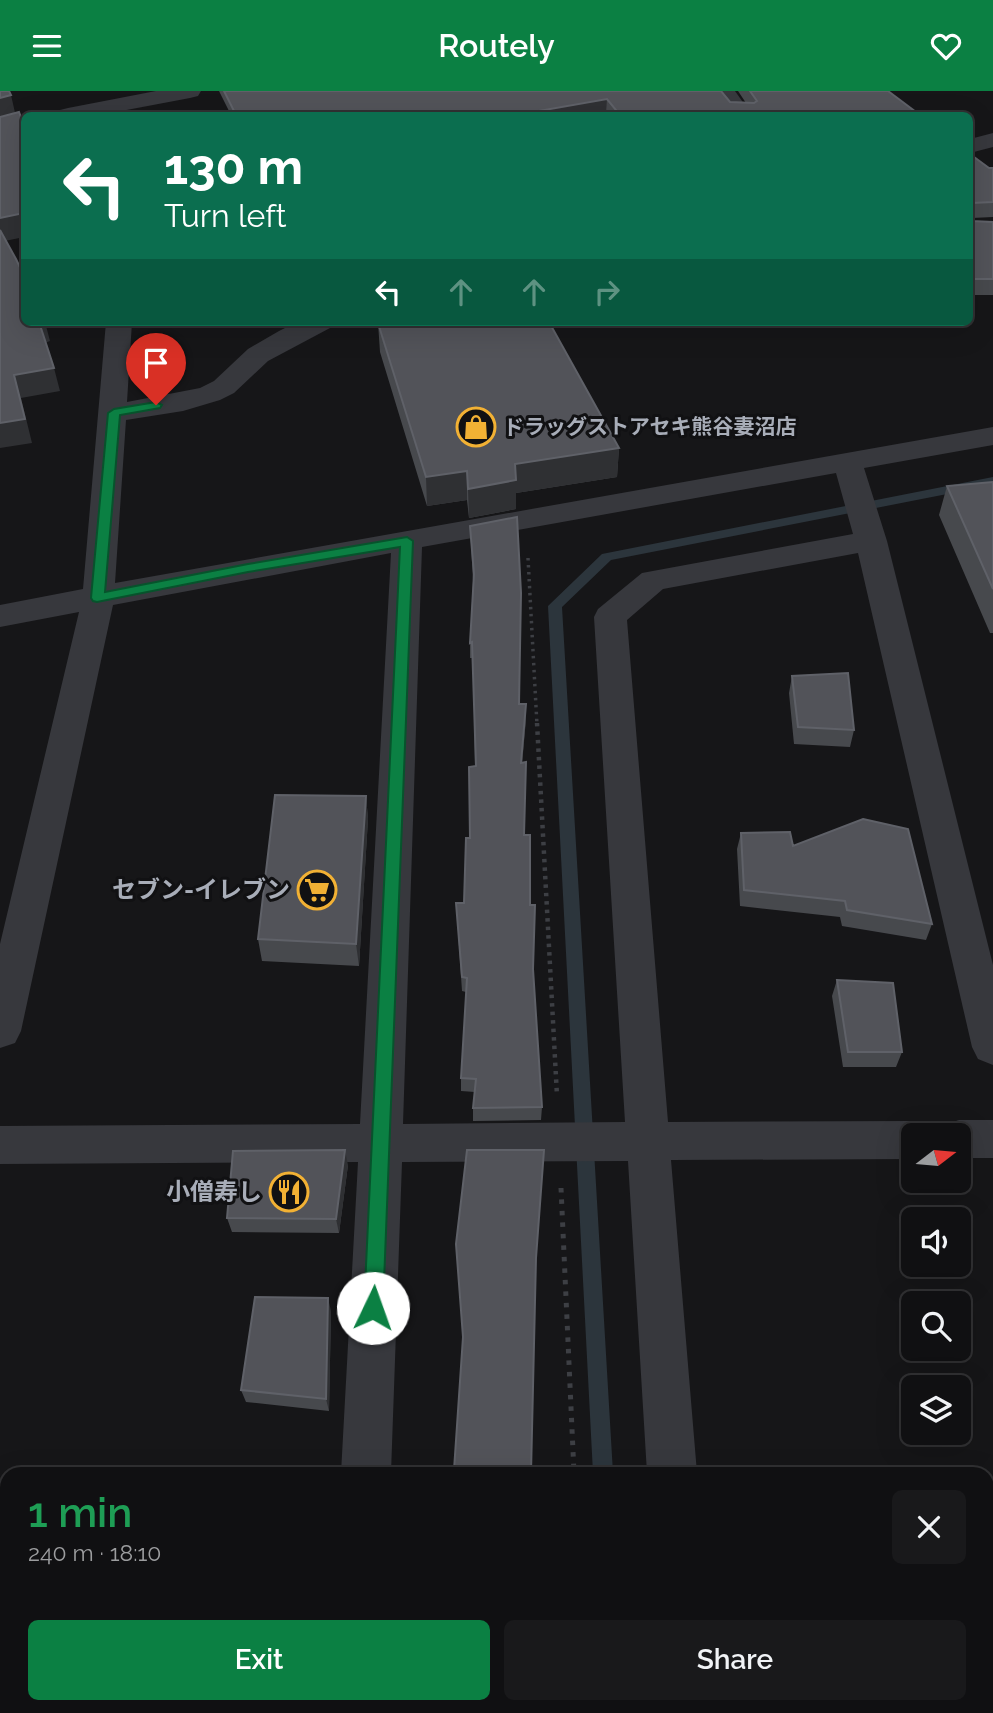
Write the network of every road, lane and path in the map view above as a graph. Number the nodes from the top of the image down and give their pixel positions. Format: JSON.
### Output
{"nodes":[{"id":1,"x":190,"y":91,"type":"edge"},
{"id":2,"x":723,"y":91,"type":"edge"},
{"id":3,"x":131,"y":102,"type":"edge"},
{"id":4,"x":83,"y":112,"type":"edge"},
{"id":5,"x":739,"y":112,"type":"edge"},
{"id":6,"x":993,"y":140,"type":"edge"},
{"id":7,"x":973,"y":145,"type":"edge"},
{"id":8,"x":120,"y":326,"type":"edge"},
{"id":9,"x":311,"y":326,"type":"edge"},
{"id":10,"x":114,"y":413,"type":"junction"},
{"id":11,"x":993,"y":436,"type":"edge"},
{"id":12,"x":848,"y":463,"type":"junction"},
{"id":13,"x":407,"y":541,"type":"junction"},
{"id":14,"x":871,"y":541,"type":"junction"},
{"id":15,"x":528,"y":558,"type":"dead end"},
{"id":16,"x":97,"y":598,"type":"junction"},
{"id":17,"x":0,"y":616,"type":"edge"},
{"id":18,"x":0,"y":1031,"type":"edge"},
{"id":19,"x":993,"y":1047,"type":"edge"},
{"id":20,"x":558,"y":1105,"type":"dead end"},
{"id":21,"x":971,"y":1139,"type":"edge"},
{"id":22,"x":993,"y":1139,"type":"edge"},
{"id":23,"x":901,"y":1140,"type":"edge"},
{"id":24,"x":648,"y":1141,"type":"junction"},
{"id":25,"x":380,"y":1143,"type":"junction"},
{"id":26,"x":0,"y":1145,"type":"edge"},
{"id":27,"x":561,"y":1187,"type":"dead end"},
{"id":28,"x":366,"y":1467,"type":"edge"},
{"id":29,"x":574,"y":1467,"type":"edge"},
{"id":30,"x":672,"y":1467,"type":"edge"}],
"edges":[{"from":1,"to":3,"type":"street"},
{"from":2,"to":5,"type":"street"},
{"from":3,"to":4,"type":"street"},
{"from":6,"to":7,"type":"street"},
{"from":8,"to":10,"type":"street"},
{"from":9,"to":10,"type":"street"},
{"from":10,"to":16,"type":"street"},
{"from":11,"to":12,"type":"street"},
{"from":12,"to":13,"type":"street"},
{"from":12,"to":14,"type":"street"},
{"from":13,"to":16,"type":"street"},
{"from":13,"to":25,"type":"street"},
{"from":14,"to":19,"type":"street"},
{"from":14,"to":24,"type":"street"},
{"from":15,"to":20,"type":"path"},
{"from":16,"to":17,"type":"street"},
{"from":16,"to":18,"type":"street"},
{"from":21,"to":22,"type":"street"},
{"from":23,"to":24,"type":"street"},
{"from":24,"to":25,"type":"street"},
{"from":24,"to":30,"type":"street"},
{"from":25,"to":26,"type":"street"},
{"from":25,"to":28,"type":"street"},
{"from":27,"to":29,"type":"path"}]}
